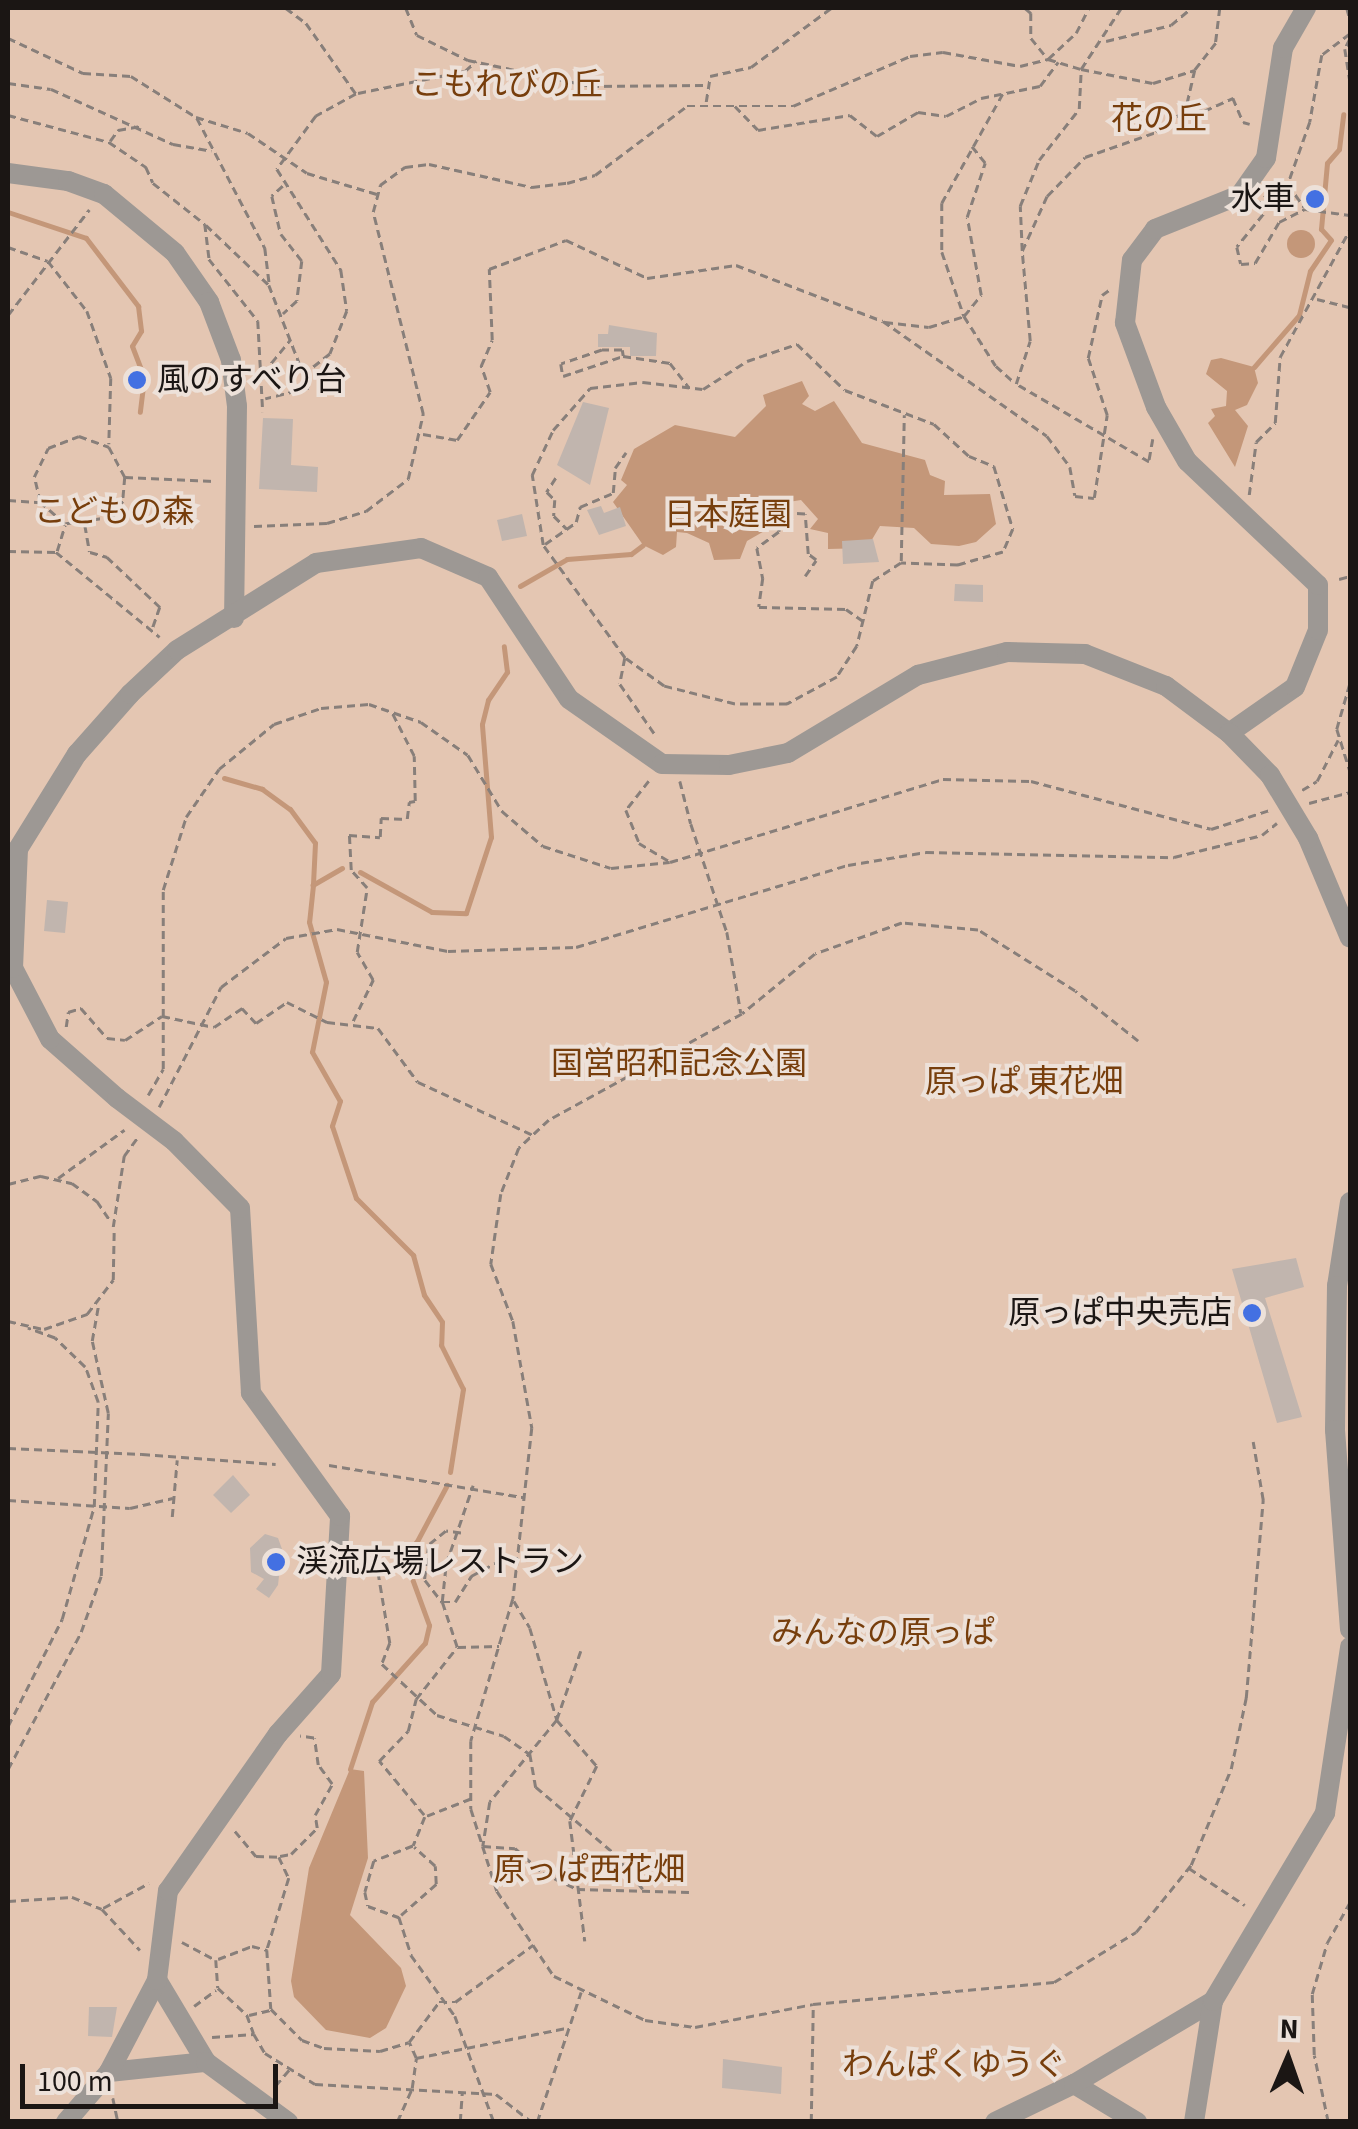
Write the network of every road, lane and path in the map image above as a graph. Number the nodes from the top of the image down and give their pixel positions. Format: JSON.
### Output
{"nodes":[{"id":1,"x":286,"y":8,"type":"edge"},
{"id":2,"x":406,"y":8,"type":"edge"},
{"id":3,"x":831,"y":8,"type":"edge"},
{"id":4,"x":1025,"y":8,"type":"edge"},
{"id":5,"x":1089,"y":8,"type":"edge"},
{"id":6,"x":1122,"y":8,"type":"edge"},
{"id":7,"x":1191,"y":8,"type":"edge"},
{"id":8,"x":1220,"y":8,"type":"edge"},
{"id":9,"x":1306,"y":8,"type":"edge"},
{"id":10,"x":1348,"y":8,"type":"edge"},
{"id":11,"x":1350,"y":19,"type":"edge"},
{"id":12,"x":1350,"y":37,"type":"edge"},
{"id":13,"x":8,"y":38,"type":"edge"},
{"id":14,"x":1104,"y":42,"type":"junction"},
{"id":15,"x":1048,"y":58,"type":"junction"},
{"id":16,"x":476,"y":61,"type":"junction"},
{"id":17,"x":1058,"y":62,"type":"junction"},
{"id":18,"x":1081,"y":69,"type":"junction"},
{"id":19,"x":1195,"y":70,"type":"junction"},
{"id":20,"x":1350,"y":79,"type":"edge"},
{"id":21,"x":8,"y":83,"type":"edge"},
{"id":22,"x":704,"y":86,"type":"junction"},
{"id":23,"x":1004,"y":93,"type":"junction"},
{"id":24,"x":356,"y":94,"type":"junction"},
{"id":25,"x":706,"y":103,"type":"junction"},
{"id":26,"x":735,"y":106,"type":"junction"},
{"id":27,"x":1186,"y":109,"type":"junction"},
{"id":28,"x":196,"y":117,"type":"junction"},
{"id":29,"x":142,"y":126,"type":"junction"},
{"id":30,"x":1271,"y":128,"type":"junction"},
{"id":31,"x":109,"y":142,"type":"dead end"},
{"id":32,"x":972,"y":146,"type":"junction"},
{"id":33,"x":211,"y":151,"type":"junction"},
{"id":34,"x":284,"y":157,"type":"junction"},
{"id":35,"x":8,"y":173,"type":"edge"},
{"id":36,"x":1288,"y":184,"type":"junction"},
{"id":37,"x":284,"y":185,"type":"junction"},
{"id":38,"x":378,"y":194,"type":"junction"},
{"id":39,"x":1305,"y":208,"type":"junction"},
{"id":40,"x":86,"y":214,"type":"dead end"},
{"id":41,"x":1350,"y":215,"type":"edge"},
{"id":42,"x":205,"y":224,"type":"dead end"},
{"id":43,"x":1350,"y":229,"type":"edge"},
{"id":44,"x":8,"y":247,"type":"edge"},
{"id":45,"x":1022,"y":251,"type":"junction"},
{"id":46,"x":48,"y":261,"type":"junction"},
{"id":47,"x":1130,"y":274,"type":"junction"},
{"id":48,"x":269,"y":286,"type":"junction"},
{"id":49,"x":1316,"y":299,"type":"junction"},
{"id":50,"x":1350,"y":307,"type":"edge"},
{"id":51,"x":283,"y":314,"type":"junction"},
{"id":52,"x":8,"y":315,"type":"edge"},
{"id":53,"x":964,"y":316,"type":"junction"},
{"id":54,"x":882,"y":322,"type":"junction"},
{"id":55,"x":291,"y":339,"type":"junction"},
{"id":56,"x":622,"y":356,"type":"junction"},
{"id":57,"x":263,"y":373,"type":"dead end"},
{"id":58,"x":303,"y":375,"type":"junction"},
{"id":59,"x":1016,"y":384,"type":"junction"},
{"id":60,"x":690,"y":388,"type":"junction"},
{"id":61,"x":263,"y":400,"type":"dead end"},
{"id":62,"x":904,"y":412,"type":"junction"},
{"id":63,"x":1168,"y":428,"type":"junction"},
{"id":64,"x":1104,"y":431,"type":"junction"},
{"id":65,"x":421,"y":434,"type":"junction"},
{"id":66,"x":110,"y":447,"type":"junction"},
{"id":67,"x":626,"y":452,"type":"dead end"},
{"id":68,"x":125,"y":477,"type":"junction"},
{"id":69,"x":556,"y":478,"type":"dead end"},
{"id":70,"x":236,"y":482,"type":"junction"},
{"id":71,"x":8,"y":500,"type":"edge"},
{"id":72,"x":40,"y":502,"type":"junction"},
{"id":73,"x":1246,"y":514,"type":"junction"},
{"id":74,"x":65,"y":524,"type":"junction"},
{"id":75,"x":85,"y":524,"type":"junction"},
{"id":76,"x":235,"y":524,"type":"junction"},
{"id":77,"x":567,"y":529,"type":"junction"},
{"id":78,"x":544,"y":545,"type":"junction"},
{"id":79,"x":8,"y":551,"type":"edge"},
{"id":80,"x":56,"y":552,"type":"junction"},
{"id":81,"x":901,"y":563,"type":"junction"},
{"id":82,"x":805,"y":576,"type":"dead end"},
{"id":83,"x":234,"y":618,"type":"junction"},
{"id":84,"x":864,"y":622,"type":"junction"},
{"id":85,"x":152,"y":630,"type":"junction"},
{"id":86,"x":177,"y":650,"type":"junction"},
{"id":87,"x":625,"y":658,"type":"junction"},
{"id":88,"x":1350,"y":684,"type":"edge"},
{"id":89,"x":392,"y":712,"type":"junction"},
{"id":90,"x":1229,"y":733,"type":"junction"},
{"id":91,"x":1338,"y":740,"type":"junction"},
{"id":92,"x":662,"y":763,"type":"junction"},
{"id":93,"x":1350,"y":771,"type":"edge"},
{"id":94,"x":1302,"y":791,"type":"dead end"},
{"id":95,"x":1350,"y":792,"type":"edge"},
{"id":96,"x":1299,"y":806,"type":"dead end"},
{"id":97,"x":1271,"y":810,"type":"dead end"},
{"id":98,"x":1287,"y":816,"type":"dead end"},
{"id":99,"x":670,"y":862,"type":"junction"},
{"id":100,"x":355,"y":933,"type":"junction"},
{"id":101,"x":1350,"y":938,"type":"edge"},
{"id":102,"x":742,"y":1014,"type":"junction"},
{"id":103,"x":162,"y":1016,"type":"junction"},
{"id":104,"x":352,"y":1022,"type":"junction"},
{"id":105,"x":200,"y":1026,"type":"junction"},
{"id":106,"x":50,"y":1039,"type":"junction"},
{"id":107,"x":1138,"y":1041,"type":"dead end"},
{"id":108,"x":140,"y":1109,"type":"dead end"},
{"id":109,"x":153,"y":1116,"type":"dead end"},
{"id":110,"x":132,"y":1122,"type":"dead end"},
{"id":111,"x":143,"y":1129,"type":"dead end"},
{"id":112,"x":533,"y":1135,"type":"junction"},
{"id":113,"x":58,"y":1178,"type":"junction"},
{"id":114,"x":8,"y":1184,"type":"edge"},
{"id":115,"x":1350,"y":1202,"type":"edge"},
{"id":116,"x":113,"y":1226,"type":"junction"},
{"id":117,"x":99,"y":1303,"type":"junction"},
{"id":118,"x":8,"y":1321,"type":"edge"},
{"id":119,"x":28,"y":1328,"type":"junction"},
{"id":120,"x":1253,"y":1442,"type":"dead end"},
{"id":121,"x":8,"y":1448,"type":"edge"},
{"id":122,"x":177,"y":1458,"type":"junction"},
{"id":123,"x":307,"y":1466,"type":"junction"},
{"id":124,"x":474,"y":1484,"type":"junction"},
{"id":125,"x":524,"y":1497,"type":"junction"},
{"id":126,"x":173,"y":1498,"type":"junction"},
{"id":127,"x":8,"y":1500,"type":"edge"},
{"id":128,"x":94,"y":1503,"type":"junction"},
{"id":129,"x":104,"y":1504,"type":"junction"},
{"id":130,"x":172,"y":1517,"type":"dead end"},
{"id":131,"x":462,"y":1532,"type":"junction"},
{"id":132,"x":1347,"y":1544,"type":"edge"},
{"id":133,"x":376,"y":1559,"type":"dead end"},
{"id":134,"x":517,"y":1564,"type":"junction"},
{"id":135,"x":513,"y":1599,"type":"junction"},
{"id":136,"x":442,"y":1602,"type":"junction"},
{"id":137,"x":1350,"y":1629,"type":"edge"},
{"id":138,"x":499,"y":1646,"type":"junction"},
{"id":139,"x":1350,"y":1646,"type":"edge"},
{"id":140,"x":457,"y":1648,"type":"junction"},
{"id":141,"x":581,"y":1650,"type":"dead end"},
{"id":142,"x":416,"y":1699,"type":"junction"},
{"id":143,"x":557,"y":1720,"type":"junction"},
{"id":144,"x":8,"y":1726,"type":"edge"},
{"id":145,"x":473,"y":1730,"type":"junction"},
{"id":146,"x":278,"y":1734,"type":"junction"},
{"id":147,"x":530,"y":1754,"type":"junction"},
{"id":148,"x":8,"y":1770,"type":"edge"},
{"id":149,"x":472,"y":1799,"type":"junction"},
{"id":150,"x":222,"y":1814,"type":"junction"},
{"id":151,"x":425,"y":1816,"type":"junction"},
{"id":152,"x":570,"y":1821,"type":"junction"},
{"id":153,"x":413,"y":1846,"type":"junction"},
{"id":154,"x":483,"y":1846,"type":"junction"},
{"id":155,"x":278,"y":1856,"type":"junction"},
{"id":156,"x":1189,"y":1868,"type":"junction"},
{"id":157,"x":175,"y":1880,"type":"junction"},
{"id":158,"x":576,"y":1889,"type":"junction"},
{"id":159,"x":643,"y":1889,"type":"junction"},
{"id":160,"x":689,"y":1892,"type":"dead end"},
{"id":161,"x":8,"y":1902,"type":"edge"},
{"id":162,"x":1350,"y":1902,"type":"edge"},
{"id":163,"x":102,"y":1908,"type":"junction"},
{"id":164,"x":399,"y":1916,"type":"junction"},
{"id":165,"x":1264,"y":1917,"type":"junction"},
{"id":166,"x":163,"y":1932,"type":"junction"},
{"id":167,"x":584,"y":1941,"type":"dead end"},
{"id":168,"x":533,"y":1945,"type":"junction"},
{"id":169,"x":267,"y":1950,"type":"junction"},
{"id":170,"x":216,"y":1960,"type":"junction"},
{"id":171,"x":157,"y":1980,"type":"junction"},
{"id":172,"x":218,"y":1988,"type":"junction"},
{"id":173,"x":581,"y":1992,"type":"junction"},
{"id":174,"x":1213,"y":2001,"type":"junction"},
{"id":175,"x":439,"y":2002,"type":"junction"},
{"id":176,"x":813,"y":2004,"type":"junction"},
{"id":177,"x":271,"y":2010,"type":"junction"},
{"id":178,"x":247,"y":2016,"type":"junction"},
{"id":179,"x":177,"y":2019,"type":"junction"},
{"id":180,"x":566,"y":2028,"type":"junction"},
{"id":181,"x":254,"y":2034,"type":"junction"},
{"id":182,"x":192,"y":2042,"type":"junction"},
{"id":183,"x":409,"y":2042,"type":"junction"},
{"id":184,"x":465,"y":2048,"type":"junction"},
{"id":185,"x":416,"y":2058,"type":"junction"},
{"id":186,"x":206,"y":2062,"type":"junction"},
{"id":187,"x":290,"y":2068,"type":"junction"},
{"id":188,"x":109,"y":2072,"type":"junction"},
{"id":189,"x":1074,"y":2084,"type":"junction"},
{"id":190,"x":412,"y":2088,"type":"junction"},
{"id":191,"x":462,"y":2091,"type":"junction"},
{"id":192,"x":482,"y":2092,"type":"junction"},
{"id":193,"x":261,"y":2102,"type":"junction"},
{"id":194,"x":66,"y":2122,"type":"edge"},
{"id":195,"x":288,"y":2122,"type":"edge"},
{"id":196,"x":397,"y":2122,"type":"edge"},
{"id":197,"x":460,"y":2122,"type":"edge"},
{"id":198,"x":494,"y":2122,"type":"edge"},
{"id":199,"x":534,"y":2122,"type":"edge"},
{"id":200,"x":811,"y":2122,"type":"edge"},
{"id":201,"x":995,"y":2122,"type":"edge"},
{"id":202,"x":1137,"y":2122,"type":"edge"},
{"id":203,"x":1194,"y":2122,"type":"edge"},
{"id":204,"x":1328,"y":2122,"type":"edge"}],
"edges":[{"from":1,"to":24,"type":"path"},
{"from":2,"to":16,"type":"path"},
{"from":3,"to":22,"type":"path"},
{"from":4,"to":15,"type":"path"},
{"from":5,"to":15,"type":"path"},
{"from":6,"to":14,"type":"path"},
{"from":7,"to":14,"type":"path"},
{"from":8,"to":19,"type":"path"},
{"from":9,"to":30,"type":"street"},
{"from":10,"to":11,"type":"path"},
{"from":12,"to":20,"type":"path"},
{"from":12,"to":36,"type":"path"},
{"from":13,"to":28,"type":"path"},
{"from":14,"to":18,"type":"path"},
{"from":15,"to":17,"type":"path"},
{"from":15,"to":26,"type":"path"},
{"from":16,"to":22,"type":"path"},
{"from":16,"to":24,"type":"path"},
{"from":17,"to":18,"type":"path"},
{"from":17,"to":23,"type":"path"},
{"from":18,"to":19,"type":"path"},
{"from":18,"to":45,"type":"path"},
{"from":19,"to":27,"type":"path"},
{"from":21,"to":29,"type":"path"},
{"from":22,"to":25,"type":"path"},
{"from":23,"to":26,"type":"path"},
{"from":23,"to":32,"type":"path"},
{"from":24,"to":34,"type":"path"},
{"from":25,"to":26,"type":"path"},
{"from":25,"to":38,"type":"path"},
{"from":27,"to":30,"type":"path"},
{"from":27,"to":45,"type":"path"},
{"from":28,"to":33,"type":"path"},
{"from":28,"to":34,"type":"path"},
{"from":29,"to":31,"type":"path"},
{"from":29,"to":33,"type":"path"},
{"from":30,"to":47,"type":"street"},
{"from":32,"to":53,"type":"path"},
{"from":32,"to":53,"type":"path"},
{"from":33,"to":48,"type":"path"},
{"from":34,"to":37,"type":"path"},
{"from":34,"to":38,"type":"path"},
{"from":35,"to":70,"type":"street"},
{"from":36,"to":39,"type":"path"},
{"from":36,"to":39,"type":"path"},
{"from":37,"to":51,"type":"path"},
{"from":37,"to":58,"type":"path"},
{"from":38,"to":65,"type":"path"},
{"from":39,"to":41,"type":"path"},
{"from":40,"to":46,"type":"path"},
{"from":42,"to":48,"type":"path"},
{"from":43,"to":49,"type":"path"},
{"from":44,"to":46,"type":"path"},
{"from":45,"to":59,"type":"path"},
{"from":46,"to":52,"type":"path"},
{"from":46,"to":66,"type":"path"},
{"from":47,"to":63,"type":"street"},
{"from":47,"to":64,"type":"path"},
{"from":48,"to":51,"type":"path"},
{"from":49,"to":50,"type":"path"},
{"from":49,"to":73,"type":"path"},
{"from":51,"to":55,"type":"path"},
{"from":53,"to":54,"type":"path"},
{"from":53,"to":59,"type":"path"},
{"from":54,"to":64,"type":"path"},
{"from":54,"to":65,"type":"path"},
{"from":55,"to":57,"type":"path"},
{"from":55,"to":58,"type":"path"},
{"from":56,"to":56,"type":"path"},
{"from":56,"to":60,"type":"path"},
{"from":58,"to":61,"type":"path"},
{"from":59,"to":64,"type":"path"},
{"from":60,"to":62,"type":"path"},
{"from":60,"to":78,"type":"path"},
{"from":62,"to":81,"type":"path"},
{"from":62,"to":81,"type":"path"},
{"from":63,"to":64,"type":"path"},
{"from":63,"to":73,"type":"street"},
{"from":65,"to":76,"type":"path"},
{"from":66,"to":68,"type":"path"},
{"from":66,"to":72,"type":"path"},
{"from":67,"to":77,"type":"path"},
{"from":68,"to":70,"type":"path"},
{"from":68,"to":75,"type":"path"},
{"from":69,"to":77,"type":"path"},
{"from":70,"to":76,"type":"street"},
{"from":71,"to":72,"type":"path"},
{"from":72,"to":74,"type":"path"},
{"from":73,"to":90,"type":"street"},
{"from":74,"to":75,"type":"path"},
{"from":74,"to":80,"type":"path"},
{"from":75,"to":85,"type":"path"},
{"from":76,"to":83,"type":"street"},
{"from":77,"to":78,"type":"path"},
{"from":78,"to":87,"type":"path"},
{"from":79,"to":80,"type":"path"},
{"from":80,"to":85,"type":"path"},
{"from":81,"to":84,"type":"path"},
{"from":82,"to":84,"type":"path"},
{"from":83,"to":86,"type":"street"},
{"from":83,"to":92,"type":"street"},
{"from":84,"to":87,"type":"path"},
{"from":85,"to":86,"type":"path"},
{"from":86,"to":106,"type":"street"},
{"from":87,"to":92,"type":"path"},
{"from":88,"to":91,"type":"path"},
{"from":89,"to":99,"type":"path"},
{"from":89,"to":100,"type":"path"},
{"from":89,"to":103,"type":"path"},
{"from":90,"to":92,"type":"street"},
{"from":90,"to":101,"type":"street","bridge":true},
{"from":91,"to":93,"type":"path"},
{"from":91,"to":94,"type":"path"},
{"from":92,"to":99,"type":"path"},
{"from":92,"to":102,"type":"path","bridge":true},
{"from":95,"to":96,"type":"path"},
{"from":97,"to":99,"type":"path"},
{"from":98,"to":100,"type":"path"},
{"from":100,"to":104,"type":"path"},
{"from":100,"to":105,"type":"path"},
{"from":102,"to":107,"type":"path"},
{"from":102,"to":112,"type":"path"},
{"from":103,"to":105,"type":"path"},
{"from":103,"to":106,"type":"path"},
{"from":103,"to":108,"type":"path"},
{"from":104,"to":105,"type":"path"},
{"from":104,"to":112,"type":"path"},
{"from":105,"to":109,"type":"path"},
{"from":106,"to":123,"type":"street","bridge":true},
{"from":110,"to":113,"type":"path"},
{"from":111,"to":116,"type":"path"},
{"from":112,"to":125,"type":"path"},
{"from":113,"to":114,"type":"path"},
{"from":113,"to":116,"type":"path"},
{"from":115,"to":132,"type":"street"},
{"from":116,"to":117,"type":"path"},
{"from":117,"to":119,"type":"path"},
{"from":117,"to":129,"type":"path"},
{"from":118,"to":119,"type":"path"},
{"from":119,"to":128,"type":"path"},
{"from":120,"to":156,"type":"path"},
{"from":121,"to":122,"type":"path","bridge":true},
{"from":122,"to":123,"type":"path"},
{"from":122,"to":126,"type":"path"},
{"from":123,"to":124,"type":"path"},
{"from":123,"to":146,"type":"street"},
{"from":124,"to":125,"type":"path"},
{"from":124,"to":131,"type":"path"},
{"from":125,"to":134,"type":"path"},
{"from":126,"to":129,"type":"path"},
{"from":126,"to":130,"type":"path"},
{"from":127,"to":128,"type":"path"},
{"from":128,"to":129,"type":"path"},
{"from":128,"to":144,"type":"path"},
{"from":129,"to":148,"type":"path"},
{"from":131,"to":136,"type":"path"},
{"from":131,"to":136,"type":"path"},
{"from":132,"to":137,"type":"street"},
{"from":133,"to":142,"type":"path"},
{"from":134,"to":135,"type":"path"},
{"from":134,"to":136,"type":"path"},
{"from":135,"to":138,"type":"path"},
{"from":135,"to":143,"type":"path"},
{"from":136,"to":140,"type":"path"},
{"from":138,"to":140,"type":"path"},
{"from":138,"to":145,"type":"path"},
{"from":139,"to":165,"type":"street"},
{"from":140,"to":142,"type":"path"},
{"from":141,"to":143,"type":"path"},
{"from":142,"to":145,"type":"path"},
{"from":142,"to":151,"type":"path"},
{"from":143,"to":147,"type":"path"},
{"from":143,"to":152,"type":"path"},
{"from":145,"to":147,"type":"path"},
{"from":145,"to":149,"type":"path"},
{"from":146,"to":150,"type":"street"},
{"from":146,"to":155,"type":"path"},
{"from":147,"to":152,"type":"path"},
{"from":147,"to":154,"type":"path"},
{"from":149,"to":151,"type":"path"},
{"from":149,"to":154,"type":"path"},
{"from":150,"to":155,"type":"path"},
{"from":150,"to":157,"type":"street"},
{"from":151,"to":153,"type":"path"},
{"from":152,"to":158,"type":"path"},
{"from":152,"to":159,"type":"path"},
{"from":153,"to":164,"type":"path"},
{"from":153,"to":164,"type":"path"},
{"from":154,"to":158,"type":"path"},
{"from":154,"to":168,"type":"path"},
{"from":155,"to":169,"type":"path"},
{"from":156,"to":165,"type":"path"},
{"from":156,"to":176,"type":"path"},
{"from":157,"to":163,"type":"path"},
{"from":157,"to":166,"type":"street"},
{"from":158,"to":159,"type":"path"},
{"from":158,"to":167,"type":"path"},
{"from":159,"to":160,"type":"path"},
{"from":161,"to":163,"type":"path"},
{"from":162,"to":204,"type":"path"},
{"from":163,"to":171,"type":"path"},
{"from":164,"to":175,"type":"path"},
{"from":165,"to":174,"type":"street"},
{"from":166,"to":170,"type":"path"},
{"from":166,"to":171,"type":"street"},
{"from":168,"to":173,"type":"path"},
{"from":168,"to":175,"type":"path"},
{"from":169,"to":170,"type":"path"},
{"from":169,"to":177,"type":"path"},
{"from":170,"to":172,"type":"path"},
{"from":171,"to":179,"type":"street"},
{"from":171,"to":188,"type":"street"},
{"from":172,"to":178,"type":"path"},
{"from":172,"to":179,"type":"path"},
{"from":173,"to":176,"type":"path"},
{"from":173,"to":180,"type":"path"},
{"from":174,"to":189,"type":"street"},
{"from":174,"to":203,"type":"street"},
{"from":175,"to":183,"type":"path"},
{"from":175,"to":184,"type":"path"},
{"from":176,"to":200,"type":"path"},
{"from":177,"to":178,"type":"path"},
{"from":177,"to":183,"type":"path"},
{"from":178,"to":181,"type":"path"},
{"from":179,"to":182,"type":"street"},
{"from":180,"to":184,"type":"path"},
{"from":180,"to":199,"type":"path"},
{"from":181,"to":182,"type":"path"},
{"from":181,"to":187,"type":"path"},
{"from":182,"to":186,"type":"street"},
{"from":183,"to":185,"type":"path"},
{"from":184,"to":185,"type":"path"},
{"from":184,"to":192,"type":"path"},
{"from":185,"to":190,"type":"path"},
{"from":186,"to":188,"type":"street"},
{"from":186,"to":193,"type":"street"},
{"from":187,"to":190,"type":"path"},
{"from":187,"to":193,"type":"path"},
{"from":188,"to":194,"type":"street"},
{"from":189,"to":201,"type":"street"},
{"from":189,"to":202,"type":"street"},
{"from":190,"to":191,"type":"path"},
{"from":190,"to":196,"type":"path"},
{"from":191,"to":192,"type":"path"},
{"from":191,"to":197,"type":"path"},
{"from":192,"to":198,"type":"path"},
{"from":192,"to":199,"type":"path"},
{"from":193,"to":195,"type":"street"}]}
